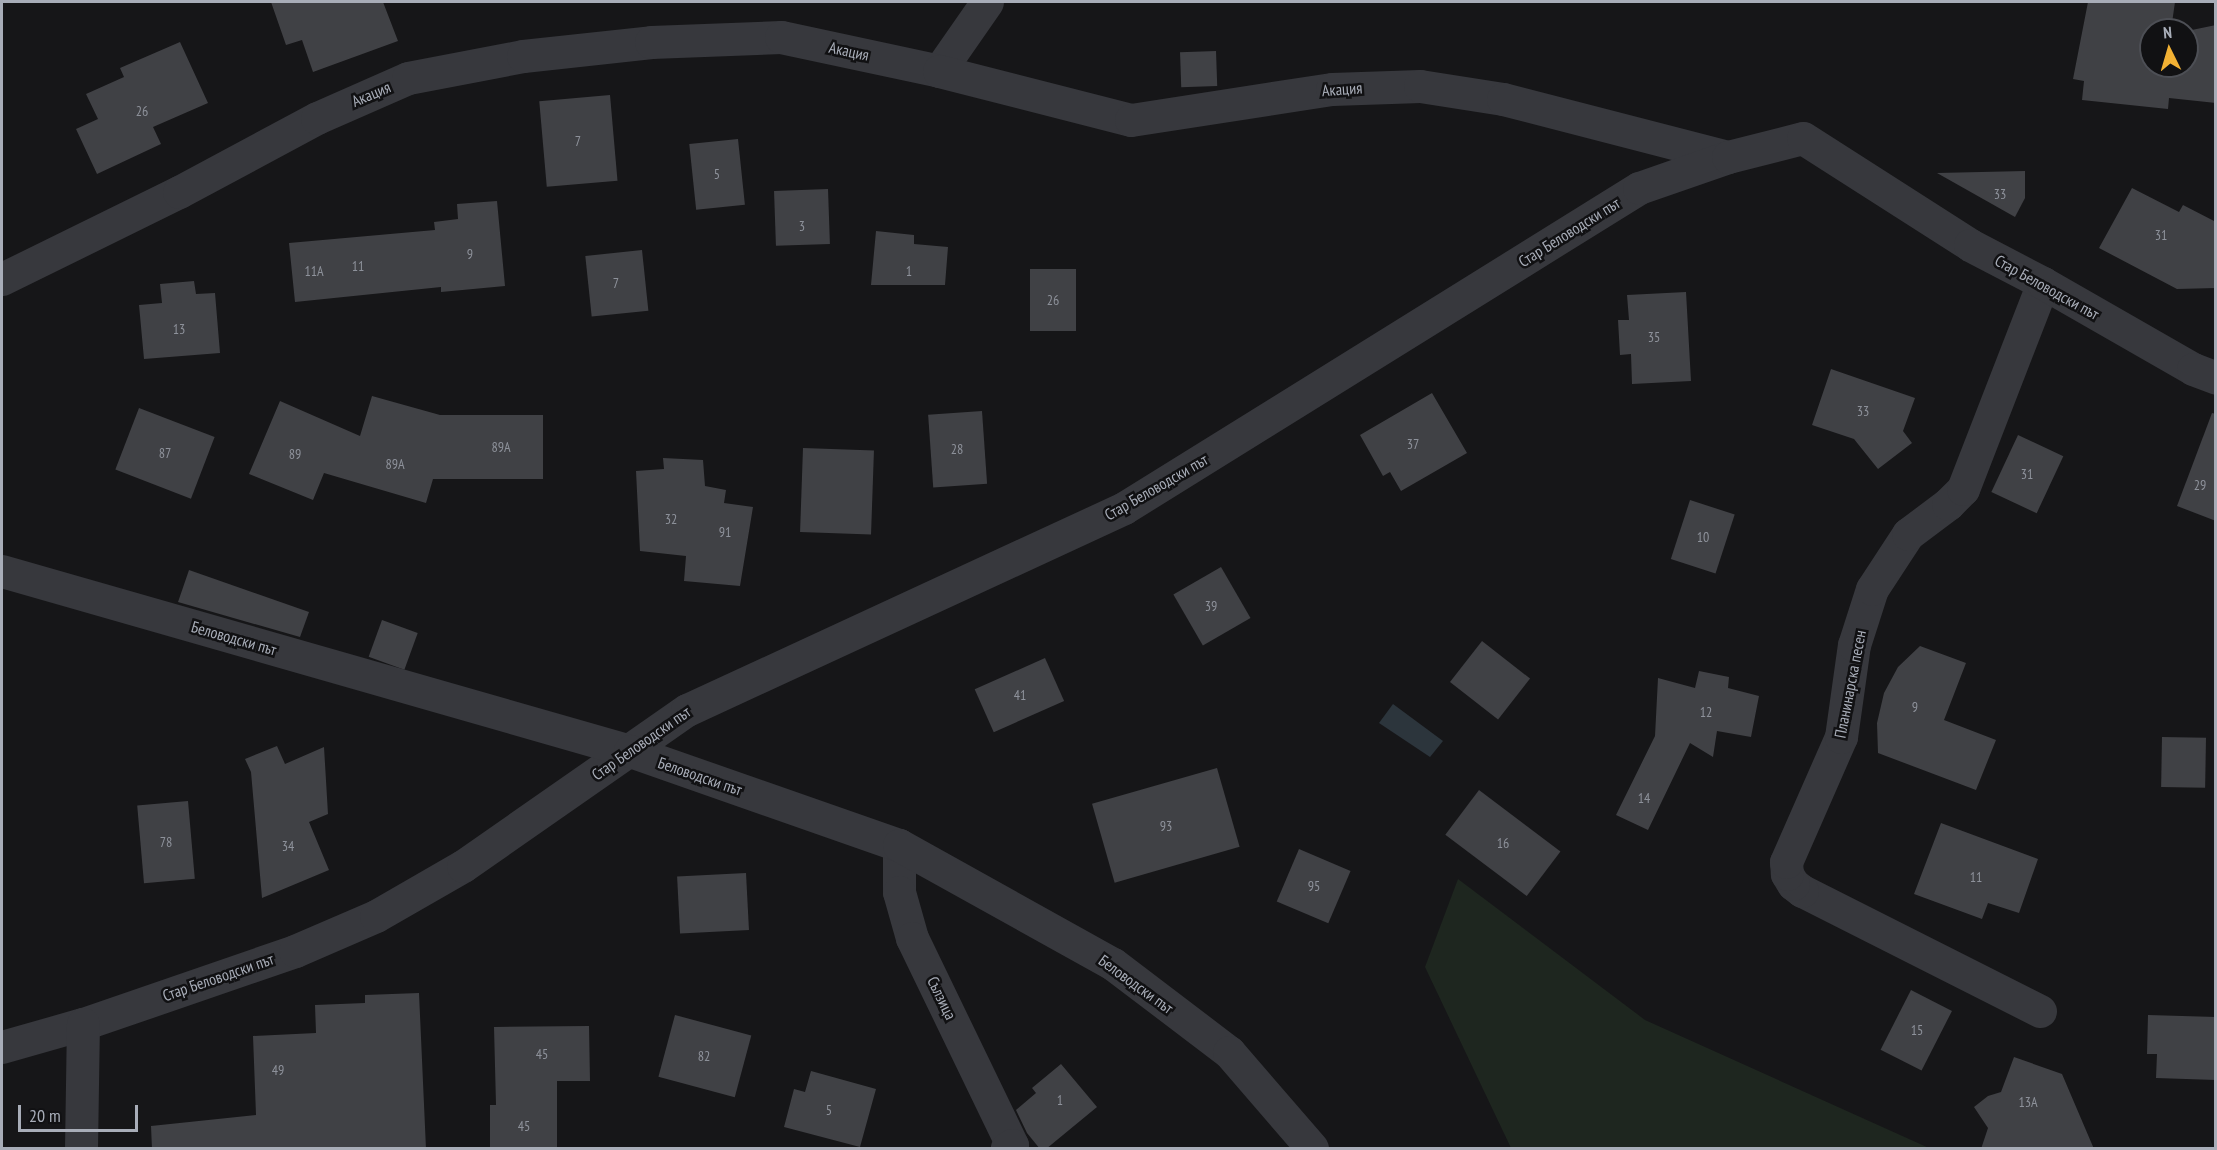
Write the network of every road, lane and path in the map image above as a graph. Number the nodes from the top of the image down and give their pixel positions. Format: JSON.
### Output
{"nodes":[{"id":1,"x":987,"y":2,"type":"edge"},
{"id":2,"x":939,"y":71,"type":"junction"},
{"id":3,"x":1728,"y":157,"type":"junction"},
{"id":4,"x":2,"y":279,"type":"edge"},
{"id":5,"x":2043,"y":283,"type":"junction"},
{"id":6,"x":2216,"y":378,"type":"edge"},
{"id":7,"x":2,"y":571,"type":"edge"},
{"id":8,"x":630,"y":751,"type":"junction"},
{"id":9,"x":899,"y":845,"type":"junction"},
{"id":10,"x":2040,"y":1011,"type":"dead end"},
{"id":11,"x":83,"y":1024,"type":"junction"},
{"id":12,"x":2,"y":1047,"type":"edge"},
{"id":13,"x":1011,"y":1147,"type":"edge"},
{"id":14,"x":81,"y":1149,"type":"edge"},
{"id":15,"x":1312,"y":1149,"type":"edge"}],
"edges":[{"from":1,"to":2,"type":"street"},
{"from":2,"to":3,"type":"street","name":"Акация"},
{"from":2,"to":4,"type":"street","name":"Акация"},
{"from":3,"to":5,"type":"street","name":"Стар Беловодски път"},
{"from":3,"to":8,"type":"street","name":"Стар Беловодски път"},
{"from":5,"to":6,"type":"street","name":"Стар Беловодски път"},
{"from":5,"to":10,"type":"street","name":"Планинарска песен"},
{"from":7,"to":8,"type":"street","name":"Беловодски път"},
{"from":8,"to":9,"type":"street","name":"Беловодски път"},
{"from":8,"to":11,"type":"street","name":"Стар Беловодски път"},
{"from":9,"to":13,"type":"street","name":"Сълзица"},
{"from":9,"to":15,"type":"street","name":"Беловодски път"},
{"from":11,"to":12,"type":"street","name":"Стар Беловодски път"},
{"from":11,"to":14,"type":"street"}]}
